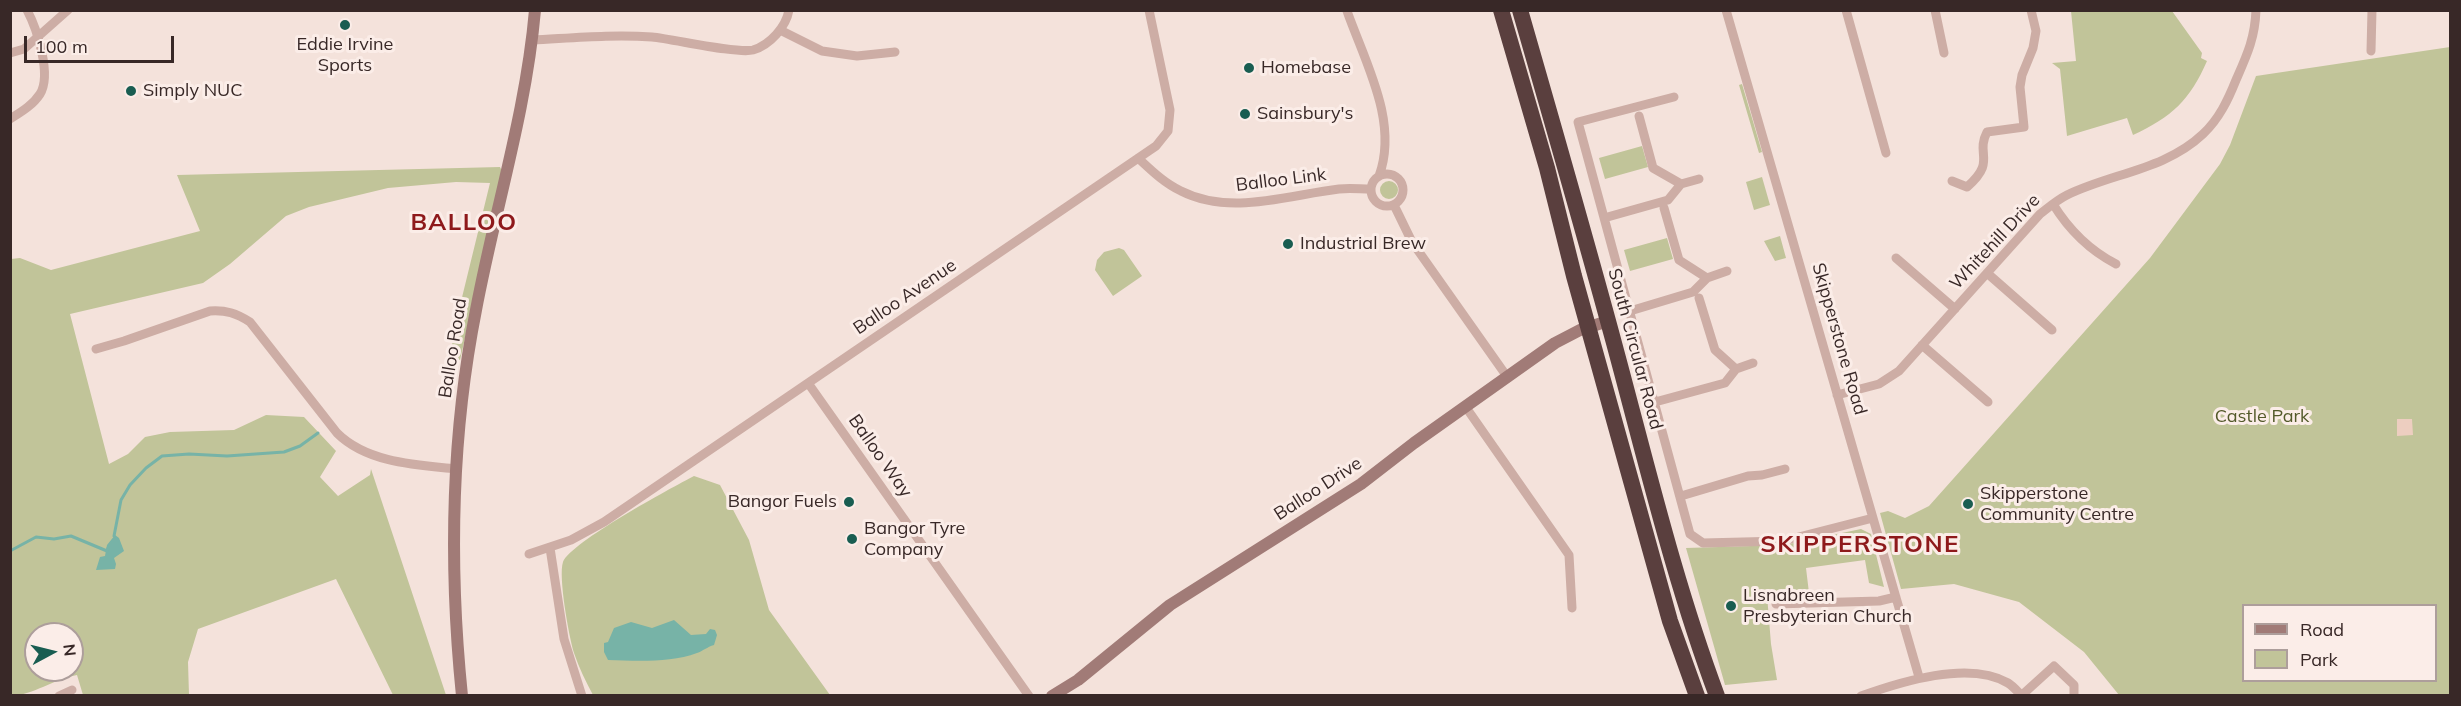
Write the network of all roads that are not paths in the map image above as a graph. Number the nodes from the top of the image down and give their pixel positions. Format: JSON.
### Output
{"nodes":[{"id":1,"x":27,"y":10,"type":"edge"},
{"id":2,"x":68,"y":10,"type":"edge"},
{"id":3,"x":535,"y":10,"type":"edge"},
{"id":4,"x":789,"y":10,"type":"edge"},
{"id":5,"x":1149,"y":10,"type":"edge"},
{"id":6,"x":1501,"y":10,"type":"edge"},
{"id":7,"x":1520,"y":10,"type":"edge"},
{"id":8,"x":1726,"y":10,"type":"edge"},
{"id":9,"x":1846,"y":10,"type":"edge"},
{"id":10,"x":1935,"y":10,"type":"edge"},
{"id":11,"x":2031,"y":10,"type":"edge"},
{"id":12,"x":2256,"y":10,"type":"edge"},
{"id":13,"x":2372,"y":10,"type":"edge"},
{"id":14,"x":1347,"y":11,"type":"edge"},
{"id":15,"x":780,"y":30,"type":"junction"},
{"id":16,"x":38,"y":37,"type":"junction"},
{"id":17,"x":532,"y":40,"type":"junction"},
{"id":18,"x":2371,"y":51,"type":"dead end"},
{"id":19,"x":895,"y":52,"type":"dead end"},
{"id":20,"x":10,"y":53,"type":"edge"},
{"id":21,"x":1944,"y":53,"type":"dead end"},
{"id":22,"x":1674,"y":97,"type":"dead end"},
{"id":23,"x":1639,"y":116,"type":"dead end"},
{"id":24,"x":10,"y":119,"type":"edge"},
{"id":25,"x":1886,"y":153,"type":"dead end"},
{"id":26,"x":1138,"y":158,"type":"junction"},
{"id":27,"x":1379,"y":176,"type":"junction"},
{"id":28,"x":1699,"y":179,"type":"dead end"},
{"id":29,"x":1952,"y":181,"type":"dead end"},
{"id":30,"x":1681,"y":184,"type":"junction"},
{"id":31,"x":1371,"y":189,"type":"junction"},
{"id":32,"x":2053,"y":204,"type":"junction"},
{"id":33,"x":1394,"y":205,"type":"junction"},
{"id":34,"x":1664,"y":208,"type":"dead end"},
{"id":35,"x":1604,"y":218,"type":"junction"},
{"id":36,"x":1896,"y":258,"type":"dead end"},
{"id":37,"x":2116,"y":264,"type":"dead end"},
{"id":38,"x":1726,"y":272,"type":"dead end"},
{"id":39,"x":1987,"y":273,"type":"junction"},
{"id":40,"x":1707,"y":278,"type":"junction"},
{"id":41,"x":1699,"y":298,"type":"dead end"},
{"id":42,"x":1955,"y":309,"type":"junction"},
{"id":43,"x":1630,"y":311,"type":"junction"},
{"id":44,"x":1599,"y":324,"type":"junction"},
{"id":45,"x":2052,"y":330,"type":"dead end"},
{"id":46,"x":1922,"y":345,"type":"junction"},
{"id":47,"x":96,"y":349,"type":"dead end"},
{"id":48,"x":1753,"y":363,"type":"dead end"},
{"id":49,"x":1736,"y":369,"type":"junction"},
{"id":50,"x":1508,"y":378,"type":"junction"},
{"id":51,"x":808,"y":383,"type":"junction"},
{"id":52,"x":1837,"y":395,"type":"junction"},
{"id":53,"x":1655,"y":402,"type":"junction"},
{"id":54,"x":1988,"y":402,"type":"dead end"},
{"id":55,"x":1465,"y":406,"type":"junction"},
{"id":56,"x":457,"y":469,"type":"junction"},
{"id":57,"x":1785,"y":469,"type":"dead end"},
{"id":58,"x":1681,"y":496,"type":"junction"},
{"id":59,"x":1873,"y":518,"type":"junction"},
{"id":60,"x":550,"y":548,"type":"junction"},
{"id":61,"x":529,"y":554,"type":"dead end"},
{"id":62,"x":1896,"y":597,"type":"junction"},
{"id":63,"x":1776,"y":604,"type":"dead end"},
{"id":64,"x":1572,"y":608,"type":"dead end"},
{"id":65,"x":1919,"y":677,"type":"junction"},
{"id":66,"x":72,"y":690,"type":"dead end"},
{"id":67,"x":1879,"y":692,"type":"edge"},
{"id":68,"x":2022,"y":695,"type":"edge"},
{"id":69,"x":59,"y":696,"type":"edge"},
{"id":70,"x":462,"y":696,"type":"edge"},
{"id":71,"x":582,"y":696,"type":"edge"},
{"id":72,"x":1029,"y":696,"type":"edge"},
{"id":73,"x":1052,"y":696,"type":"edge"},
{"id":74,"x":1697,"y":696,"type":"edge"},
{"id":75,"x":1718,"y":696,"type":"edge"},
{"id":76,"x":1861,"y":696,"type":"edge"},
{"id":77,"x":2074,"y":696,"type":"edge"}],
"edges":[{"from":1,"to":16,"type":"street"},
{"from":2,"to":16,"type":"street"},
{"from":3,"to":17,"type":"street","name":"Balloo Road"},
{"from":4,"to":15,"type":"street"},
{"from":5,"to":26,"type":"street","name":"Balloo Avenue"},
{"from":6,"to":44,"type":"highway","name":"South Circular Road"},
{"from":7,"to":44,"type":"highway","name":"South Circular Road"},
{"from":8,"to":52,"type":"street","name":"Skipperstone Road"},
{"from":9,"to":25,"type":"street"},
{"from":10,"to":21,"type":"street"},
{"from":11,"to":29,"type":"street"},
{"from":12,"to":32,"type":"street","name":"Whitehill Drive"},
{"from":13,"to":18,"type":"street"},
{"from":14,"to":27,"type":"street"},
{"from":15,"to":17,"type":"street"},
{"from":15,"to":19,"type":"street"},
{"from":16,"to":20,"type":"street"},
{"from":16,"to":24,"type":"street"},
{"from":17,"to":56,"type":"street","name":"Balloo Road"},
{"from":22,"to":35,"type":"street"},
{"from":23,"to":30,"type":"street"},
{"from":26,"to":31,"type":"street","name":"Balloo Link"},
{"from":26,"to":51,"type":"street","name":"Balloo Avenue"},
{"from":27,"to":31,"type":"street"},
{"from":27,"to":33,"type":"street"},
{"from":28,"to":30,"type":"street"},
{"from":30,"to":35,"type":"street"},
{"from":31,"to":33,"type":"street"},
{"from":32,"to":37,"type":"street"},
{"from":32,"to":39,"type":"street","name":"Whitehill Drive"},
{"from":33,"to":50,"type":"street"},
{"from":34,"to":40,"type":"street"},
{"from":35,"to":43,"type":"street"},
{"from":36,"to":42,"type":"street"},
{"from":38,"to":40,"type":"street"},
{"from":39,"to":42,"type":"street","name":"Whitehill Drive"},
{"from":39,"to":45,"type":"street"},
{"from":40,"to":43,"type":"street"},
{"from":41,"to":49,"type":"street"},
{"from":42,"to":46,"type":"street","name":"Whitehill Drive"},
{"from":43,"to":53,"type":"street"},
{"from":44,"to":50,"type":"street","name":"Balloo Drive"},
{"from":44,"to":74,"type":"highway","name":"South Circular Road"},
{"from":44,"to":75,"type":"highway","name":"South Circular Road"},
{"from":46,"to":52,"type":"street","name":"Whitehill Drive"},
{"from":46,"to":54,"type":"street"},
{"from":47,"to":56,"type":"street"},
{"from":48,"to":49,"type":"street"},
{"from":49,"to":53,"type":"street"},
{"from":50,"to":55,"type":"street","name":"Balloo Drive"},
{"from":51,"to":60,"type":"street","name":"Balloo Avenue"},
{"from":51,"to":72,"type":"street","name":"Balloo Way"},
{"from":52,"to":59,"type":"street","name":"Skipperstone Road"},
{"from":53,"to":58,"type":"street"},
{"from":55,"to":64,"type":"street"},
{"from":55,"to":73,"type":"street","name":"Balloo Drive"},
{"from":56,"to":70,"type":"street","name":"Balloo Road"},
{"from":57,"to":58,"type":"street"},
{"from":58,"to":59,"type":"street"},
{"from":59,"to":62,"type":"street","name":"Skipperstone Road"},
{"from":60,"to":61,"type":"street","name":"Balloo Avenue"},
{"from":60,"to":71,"type":"street"},
{"from":62,"to":63,"type":"street"},
{"from":62,"to":65,"type":"street","name":"Skipperstone Road"},
{"from":65,"to":67,"type":"street"},
{"from":65,"to":68,"type":"street"},
{"from":66,"to":69,"type":"street"},
{"from":67,"to":76,"type":"street"},
{"from":68,"to":77,"type":"street"}]}
